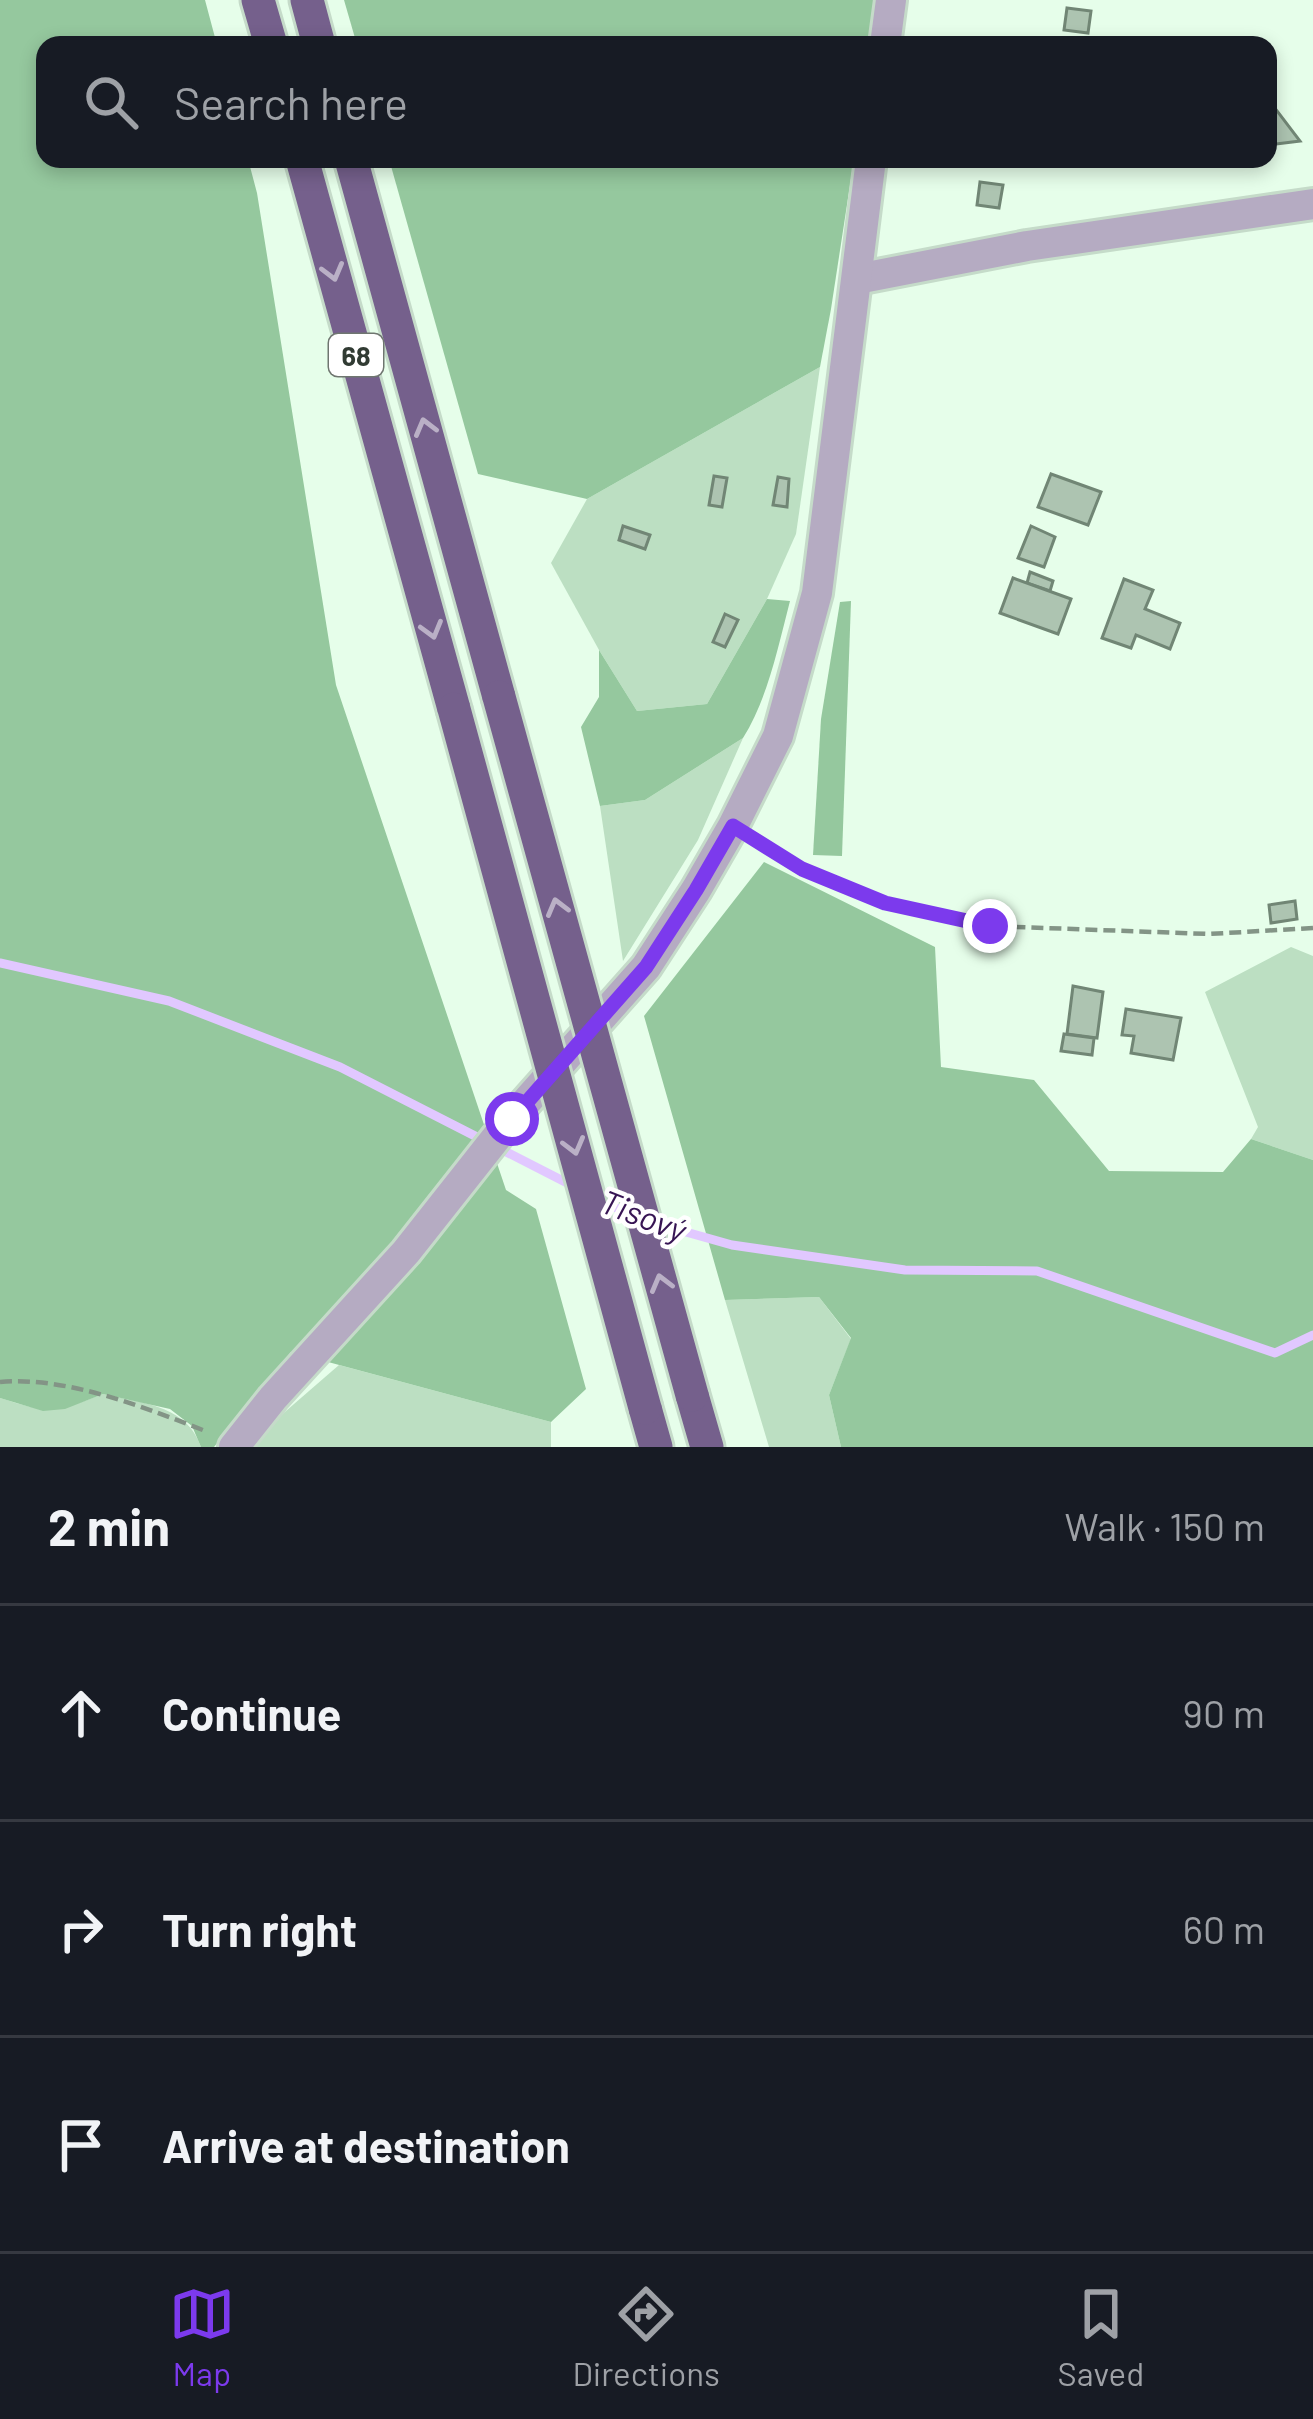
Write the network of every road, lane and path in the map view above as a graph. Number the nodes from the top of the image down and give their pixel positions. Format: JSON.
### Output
{"nodes":[{"id":1,"x":258,"y":0,"type":"edge"},
{"id":2,"x":307,"y":0,"type":"edge"},
{"id":3,"x":891,"y":0,"type":"edge"},
{"id":4,"x":268,"y":36,"type":"edge"},
{"id":5,"x":317,"y":36,"type":"edge"},
{"id":6,"x":886,"y":36,"type":"edge"},
{"id":7,"x":304,"y":168,"type":"edge"},
{"id":8,"x":353,"y":168,"type":"edge"},
{"id":9,"x":871,"y":168,"type":"edge"},
{"id":10,"x":1313,"y":205,"type":"edge"},
{"id":11,"x":857,"y":280,"type":"junction"},
{"id":12,"x":733,"y":826,"type":"junction"},
{"id":13,"x":1313,"y":928,"type":"edge"},
{"id":14,"x":0,"y":1382,"type":"edge"},
{"id":15,"x":235,"y":1445,"type":"edge"},
{"id":16,"x":656,"y":1447,"type":"edge"},
{"id":17,"x":706,"y":1447,"type":"edge"}],
"edges":[{"from":1,"to":4,"type":"highway"},
{"from":2,"to":5,"type":"highway"},
{"from":3,"to":6,"type":"street"},
{"from":7,"to":16,"type":"highway","number":"68","one_way":true,"bridge":true},
{"from":17,"to":8,"type":"highway","number":"68","one_way":true,"bridge":true},
{"from":9,"to":11,"type":"street"},
{"from":10,"to":11,"type":"street"},
{"from":11,"to":12,"type":"street"},
{"from":12,"to":13,"type":"path"},
{"from":12,"to":15,"type":"street"},
{"from":14,"to":15,"type":"path"}]}
